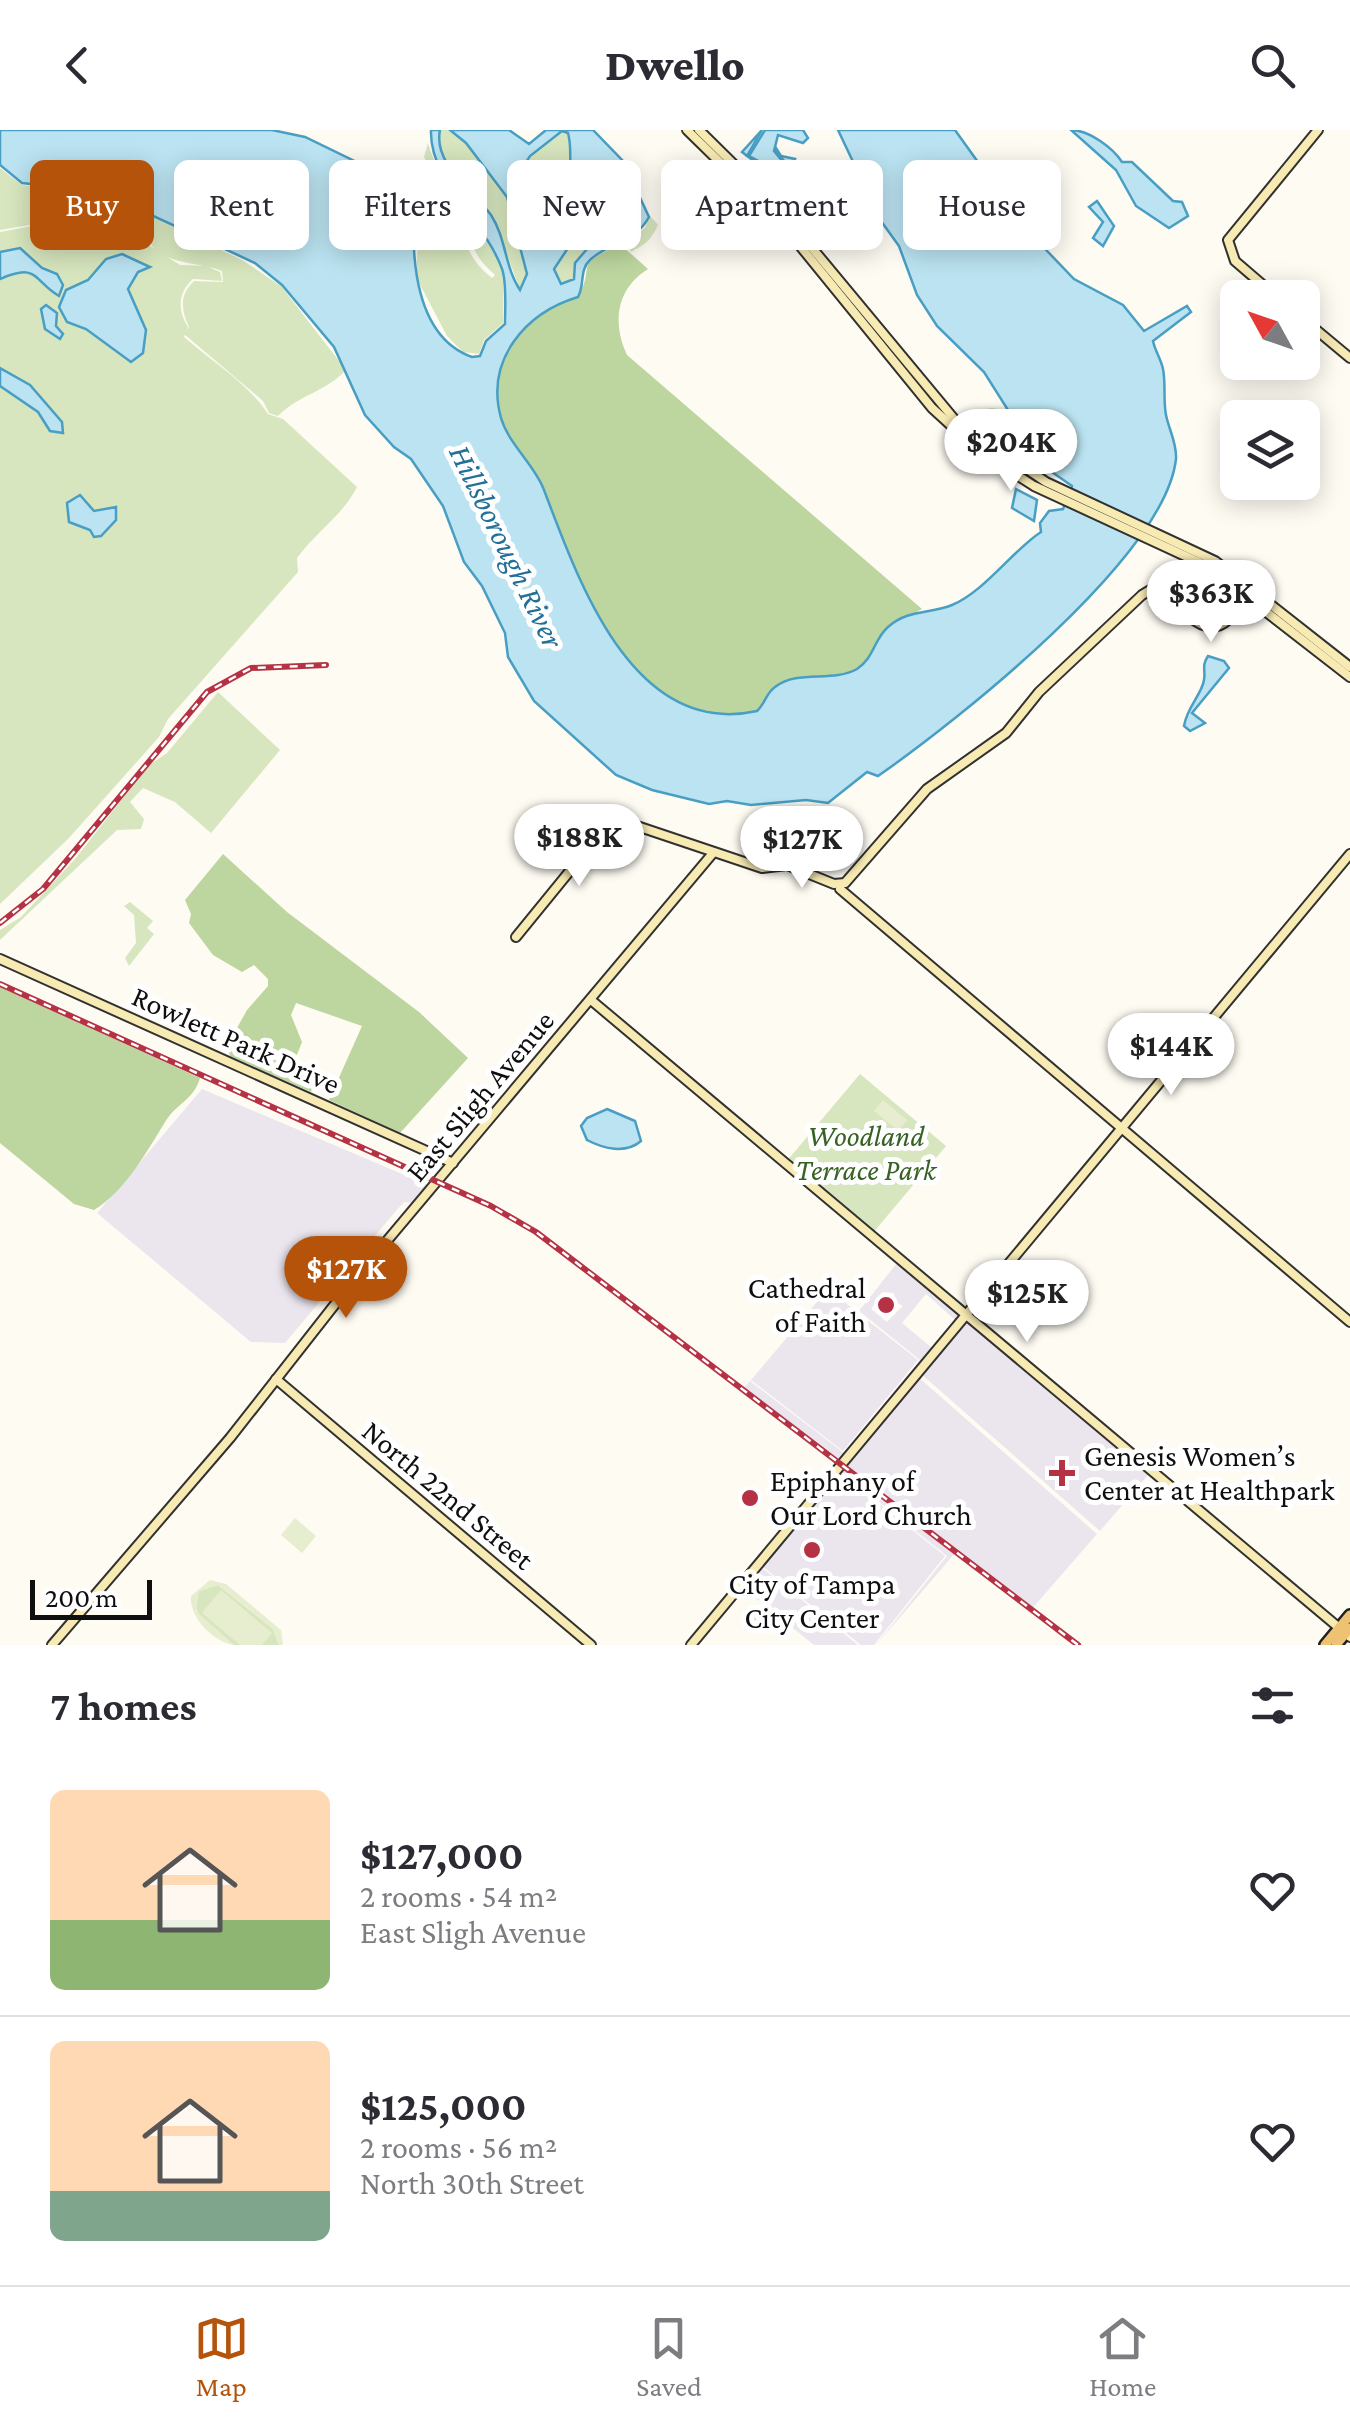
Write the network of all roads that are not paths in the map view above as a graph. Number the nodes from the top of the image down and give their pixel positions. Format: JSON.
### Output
{"nodes":[{"id":1,"x":686,"y":130,"type":"edge"},
{"id":2,"x":699,"y":130,"type":"edge"},
{"id":3,"x":1318,"y":130,"type":"edge"},
{"id":4,"x":1260,"y":280,"type":"edge"},
{"id":5,"x":1320,"y":333,"type":"edge"},
{"id":6,"x":1350,"y":358,"type":"edge"},
{"id":7,"x":1066,"y":496,"type":"junction"},
{"id":8,"x":1250,"y":591,"type":"junction"},
{"id":9,"x":1350,"y":667,"type":"edge"},
{"id":10,"x":1350,"y":677,"type":"edge"},
{"id":11,"x":713,"y":852,"type":"junction"},
{"id":12,"x":1350,"y":854,"type":"edge"},
{"id":13,"x":840,"y":889,"type":"dead end"},
{"id":14,"x":516,"y":937,"type":"dead end"},
{"id":15,"x":0,"y":959,"type":"edge"},
{"id":16,"x":591,"y":1000,"type":"junction"},
{"id":17,"x":1122,"y":1128,"type":"junction"},
{"id":18,"x":431,"y":1153,"type":"junction"},
{"id":19,"x":453,"y":1163,"type":"junction"},
{"id":20,"x":444,"y":1174,"type":"junction"},
{"id":21,"x":964,"y":1317,"type":"junction"},
{"id":22,"x":1350,"y":1322,"type":"edge"},
{"id":23,"x":276,"y":1379,"type":"junction"},
{"id":24,"x":1350,"y":1615,"type":"edge"},
{"id":25,"x":1346,"y":1632,"type":"edge"},
{"id":26,"x":52,"y":1645,"type":"edge"},
{"id":27,"x":591,"y":1645,"type":"edge"},
{"id":28,"x":691,"y":1645,"type":"edge"},
{"id":29,"x":1325,"y":1645,"type":"edge"},
{"id":30,"x":1336,"y":1645,"type":"edge"}],
"edges":[{"from":1,"to":7,"type":"street"},
{"from":2,"to":7,"type":"street"},
{"from":3,"to":4,"type":"street"},
{"from":5,"to":6,"type":"street"},
{"from":7,"to":8,"type":"street"},
{"from":8,"to":9,"type":"street"},
{"from":8,"to":10,"type":"street"},
{"from":8,"to":11,"type":"street"},
{"from":11,"to":14,"type":"street"},
{"from":11,"to":16,"type":"street","name":"East Sligh Avenue"},
{"from":12,"to":17,"type":"street"},
{"from":13,"to":17,"type":"street"},
{"from":15,"to":18,"type":"street","name":"Rowlett Park Drive"},
{"from":16,"to":19,"type":"street","name":"East Sligh Avenue"},
{"from":16,"to":21,"type":"street"},
{"from":17,"to":21,"type":"street"},
{"from":17,"to":22,"type":"street"},
{"from":18,"to":19,"type":"street","name":"Rowlett Park Drive"},
{"from":18,"to":20,"type":"street"},
{"from":19,"to":20,"type":"street","name":"East Sligh Avenue"},
{"from":20,"to":23,"type":"street","name":"East Sligh Avenue"},
{"from":21,"to":25,"type":"street"},
{"from":21,"to":28,"type":"street"},
{"from":23,"to":26,"type":"street","name":"East Sligh Avenue"},
{"from":23,"to":27,"type":"street","name":"North 22nd Street"},
{"from":24,"to":25,"type":"main road"},
{"from":25,"to":29,"type":"main road"},
{"from":25,"to":30,"type":"main road"}]}
